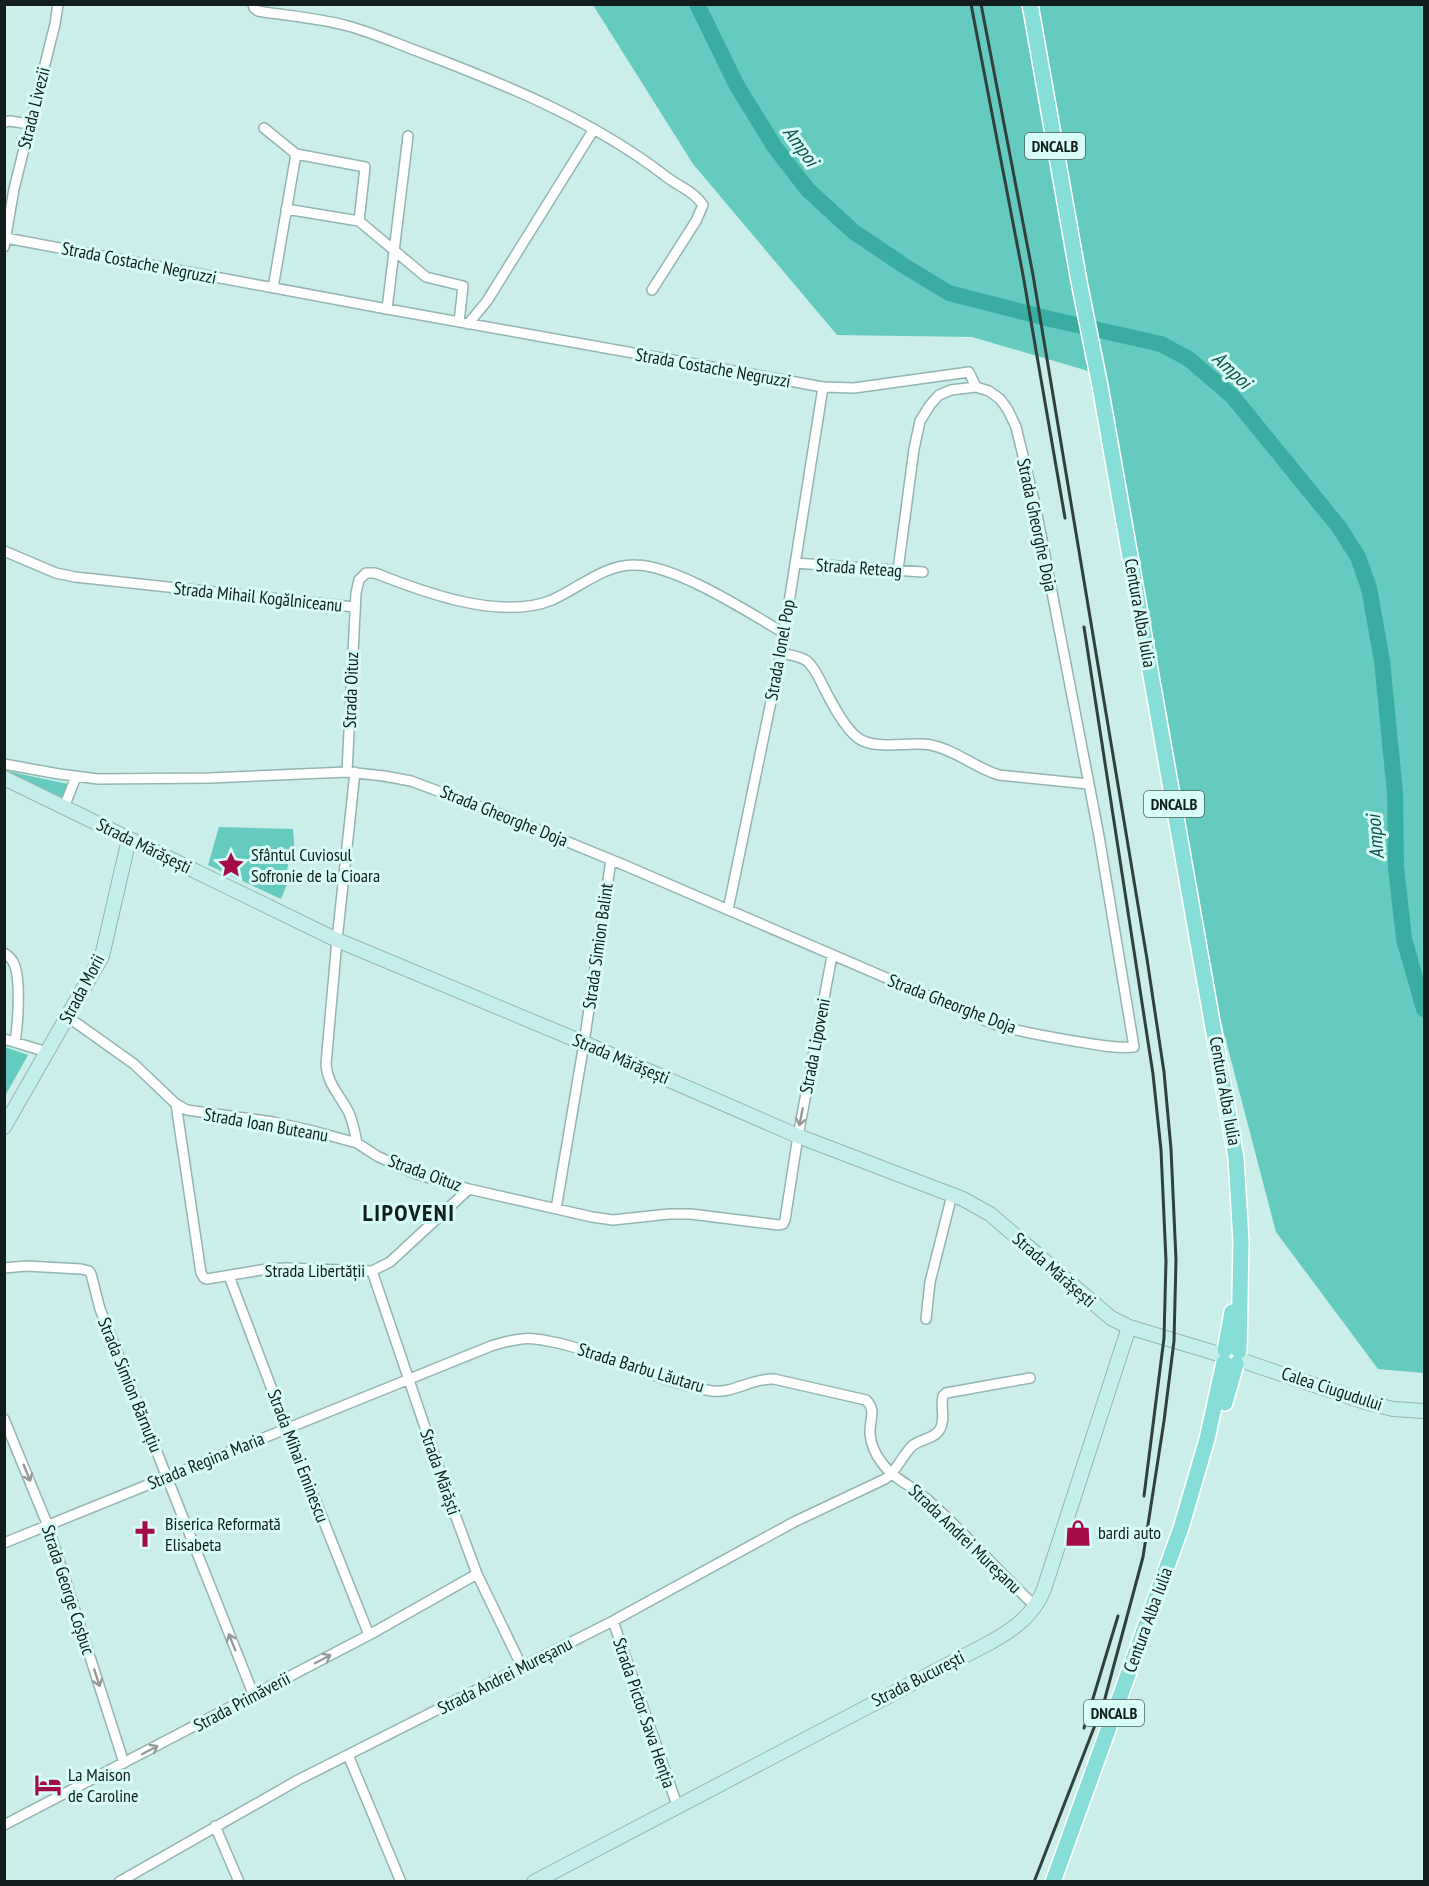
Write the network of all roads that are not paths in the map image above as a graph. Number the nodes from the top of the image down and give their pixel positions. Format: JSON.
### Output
{"nodes":[{"id":1,"x":58,"y":4,"type":"edge"},
{"id":2,"x":253,"y":4,"type":"edge"},
{"id":3,"x":1030,"y":4,"type":"edge"},
{"id":4,"x":4,"y":122,"type":"edge"},
{"id":5,"x":29,"y":124,"type":"junction"},
{"id":6,"x":264,"y":128,"type":"dead end"},
{"id":7,"x":594,"y":129,"type":"junction"},
{"id":8,"x":408,"y":136,"type":"dead end"},
{"id":9,"x":296,"y":154,"type":"junction"},
{"id":10,"x":286,"y":209,"type":"junction"},
{"id":11,"x":359,"y":221,"type":"junction"},
{"id":12,"x":5,"y":243,"type":"edge"},
{"id":13,"x":395,"y":251,"type":"junction"},
{"id":14,"x":273,"y":288,"type":"junction"},
{"id":15,"x":652,"y":290,"type":"dead end"},
{"id":16,"x":387,"y":309,"type":"junction"},
{"id":17,"x":463,"y":323,"type":"junction"},
{"id":18,"x":823,"y":387,"type":"junction"},
{"id":19,"x":976,"y":387,"type":"junction"},
{"id":20,"x":4,"y":551,"type":"edge"},
{"id":21,"x":795,"y":563,"type":"junction"},
{"id":22,"x":898,"y":570,"type":"junction"},
{"id":23,"x":923,"y":572,"type":"dead end"},
{"id":24,"x":354,"y":607,"type":"junction"},
{"id":25,"x":784,"y":633,"type":"junction"},
{"id":26,"x":781,"y":653,"type":"junction"},
{"id":27,"x":4,"y":764,"type":"edge"},
{"id":28,"x":351,"y":772,"type":"junction"},
{"id":29,"x":76,"y":777,"type":"junction"},
{"id":30,"x":4,"y":778,"type":"edge"},
{"id":31,"x":1088,"y":784,"type":"junction"},
{"id":32,"x":64,"y":807,"type":"junction"},
{"id":33,"x":129,"y":839,"type":"junction"},
{"id":34,"x":611,"y":860,"type":"junction"},
{"id":35,"x":728,"y":910,"type":"junction"},
{"id":36,"x":337,"y":940,"type":"junction"},
{"id":37,"x":4,"y":953,"type":"edge"},
{"id":38,"x":832,"y":956,"type":"junction"},
{"id":39,"x":68,"y":1017,"type":"junction"},
{"id":40,"x":4,"y":1038,"type":"edge"},
{"id":41,"x":15,"y":1042,"type":"junction"},
{"id":42,"x":584,"y":1043,"type":"junction"},
{"id":43,"x":47,"y":1052,"type":"junction"},
{"id":44,"x":176,"y":1104,"type":"junction"},
{"id":45,"x":4,"y":1127,"type":"edge"},
{"id":46,"x":798,"y":1136,"type":"junction"},
{"id":47,"x":357,"y":1143,"type":"junction"},
{"id":48,"x":469,"y":1190,"type":"junction"},
{"id":49,"x":952,"y":1195,"type":"junction"},
{"id":50,"x":556,"y":1209,"type":"junction"},
{"id":51,"x":4,"y":1268,"type":"edge"},
{"id":52,"x":372,"y":1271,"type":"junction"},
{"id":53,"x":229,"y":1276,"type":"junction"},
{"id":54,"x":204,"y":1278,"type":"joint"},
{"id":55,"x":926,"y":1319,"type":"dead end"},
{"id":56,"x":1129,"y":1327,"type":"junction"},
{"id":57,"x":1231,"y":1357,"type":"junction"},
{"id":58,"x":1030,"y":1377,"type":"dead end"},
{"id":59,"x":409,"y":1381,"type":"junction"},
{"id":60,"x":1425,"y":1411,"type":"edge"},
{"id":61,"x":4,"y":1419,"type":"edge"},
{"id":62,"x":287,"y":1429,"type":"junction"},
{"id":63,"x":892,"y":1474,"type":"junction"},
{"id":64,"x":167,"y":1477,"type":"junction"},
{"id":65,"x":48,"y":1526,"type":"junction"},
{"id":66,"x":4,"y":1543,"type":"edge"},
{"id":67,"x":477,"y":1574,"type":"junction"},
{"id":68,"x":1036,"y":1607,"type":"junction"},
{"id":69,"x":613,"y":1621,"type":"junction"},
{"id":70,"x":369,"y":1635,"type":"junction"},
{"id":71,"x":522,"y":1667,"type":"junction"},
{"id":72,"x":254,"y":1696,"type":"junction"},
{"id":73,"x":348,"y":1755,"type":"junction"},
{"id":74,"x":124,"y":1763,"type":"junction"},
{"id":75,"x":676,"y":1805,"type":"junction"},
{"id":76,"x":4,"y":1825,"type":"edge"},
{"id":77,"x":215,"y":1826,"type":"junction"},
{"id":78,"x":119,"y":1881,"type":"edge"},
{"id":79,"x":238,"y":1881,"type":"edge"},
{"id":80,"x":401,"y":1881,"type":"edge"},
{"id":81,"x":534,"y":1881,"type":"edge"},
{"id":82,"x":1053,"y":1881,"type":"edge"}],
"edges":[{"from":1,"to":5,"type":"street","name":"Strada Livezii"},
{"from":2,"to":7,"type":"street"},
{"from":3,"to":57,"type":"main road","name":"Centura Alba Iulia","number":"DNCALB"},
{"from":4,"to":5,"type":"street"},
{"from":5,"to":12,"type":"street","name":"Strada Livezii"},
{"from":6,"to":9,"type":"street"},
{"from":7,"to":15,"type":"street"},
{"from":7,"to":17,"type":"street"},
{"from":8,"to":13,"type":"street"},
{"from":9,"to":10,"type":"street"},
{"from":9,"to":11,"type":"street"},
{"from":10,"to":11,"type":"street"},
{"from":10,"to":14,"type":"street"},
{"from":11,"to":13,"type":"street"},
{"from":12,"to":14,"type":"street","name":"Strada Costache Negruzzi"},
{"from":13,"to":16,"type":"street"},
{"from":13,"to":17,"type":"street"},
{"from":14,"to":16,"type":"street","name":"Strada Costache Negruzzi"},
{"from":16,"to":17,"type":"street","name":"Strada Costache Negruzzi"},
{"from":17,"to":18,"type":"street","name":"Strada Costache Negruzzi"},
{"from":18,"to":19,"type":"street","name":"Strada Costache Negruzzi"},
{"from":18,"to":21,"type":"street","name":"Strada Ionel Pop"},
{"from":19,"to":22,"type":"street"},
{"from":19,"to":31,"type":"street","name":"Strada Gheorghe Doja"},
{"from":20,"to":24,"type":"street","name":"Strada Mihail Kogălniceanu"},
{"from":21,"to":22,"type":"street","name":"Strada Reteag"},
{"from":21,"to":25,"type":"street","name":"Strada Ionel Pop"},
{"from":22,"to":23,"type":"street","name":"Strada Reteag"},
{"from":24,"to":25,"type":"street","name":"Strada Mihail Kogălniceanu"},
{"from":24,"to":28,"type":"street","name":"Strada Oituz"},
{"from":25,"to":26,"type":"street","name":"Strada Ionel Pop"},
{"from":26,"to":31,"type":"street"},
{"from":26,"to":35,"type":"street","name":"Strada Ionel Pop"},
{"from":27,"to":29,"type":"street","name":"Strada Gheorghe Doja"},
{"from":28,"to":29,"type":"street","name":"Strada Gheorghe Doja"},
{"from":28,"to":34,"type":"street","name":"Strada Gheorghe Doja"},
{"from":28,"to":36,"type":"street","name":"Strada Oituz"},
{"from":29,"to":32,"type":"street"},
{"from":30,"to":32,"type":"street","name":"Strada Mărășești"},
{"from":31,"to":38,"type":"street","name":"Strada Gheorghe Doja"},
{"from":32,"to":33,"type":"street","name":"Strada Mărășești"},
{"from":33,"to":36,"type":"street","name":"Strada Mărășești"},
{"from":33,"to":39,"type":"street","name":"Strada Morii"},
{"from":34,"to":35,"type":"street","name":"Strada Gheorghe Doja"},
{"from":34,"to":42,"type":"street","name":"Strada Simion Balint"},
{"from":35,"to":38,"type":"street","name":"Strada Gheorghe Doja"},
{"from":36,"to":42,"type":"street","name":"Strada Mărășești"},
{"from":36,"to":47,"type":"street","name":"Strada Oituz"},
{"from":37,"to":41,"type":"street"},
{"from":38,"to":46,"type":"street","name":"Strada Lipoveni","one_way":true},
{"from":39,"to":43,"type":"street","name":"Strada Morii"},
{"from":39,"to":44,"type":"street","name":"Strada Ioan Buteanu"},
{"from":40,"to":41,"type":"street"},
{"from":41,"to":43,"type":"street"},
{"from":42,"to":46,"type":"street","name":"Strada Mărășești"},
{"from":42,"to":50,"type":"street","name":"Strada Simion Balint"},
{"from":43,"to":45,"type":"street","name":"Strada Morii"},
{"from":44,"to":47,"type":"street","name":"Strada Ioan Buteanu"},
{"from":44,"to":54,"type":"street","name":"Strada Ioan Buteanu"},
{"from":46,"to":49,"type":"street","name":"Strada Mărășești"},
{"from":46,"to":50,"type":"street","name":"Strada Oituz"},
{"from":47,"to":48,"type":"street","name":"Strada Oituz"},
{"from":48,"to":50,"type":"street","name":"Strada Oituz"},
{"from":48,"to":52,"type":"street","name":"Strada Libertății"},
{"from":49,"to":55,"type":"street"},
{"from":49,"to":56,"type":"street","name":"Strada Mărășești"},
{"from":51,"to":64,"type":"street","name":"Strada Simion Bărnuțiu"},
{"from":52,"to":53,"type":"street","name":"Strada Libertății"},
{"from":52,"to":59,"type":"street","name":"Strada Mărăști"},
{"from":53,"to":54,"type":"street","name":"Strada Libertății"},
{"from":53,"to":62,"type":"street","name":"Strada Mihai Eminescu"},
{"from":56,"to":57,"type":"street","name":"Strada Mărășești"},
{"from":56,"to":68,"type":"street","name":"Strada București"},
{"from":57,"to":60,"type":"street","name":"Calea Ciugudului"},
{"from":57,"to":82,"type":"main road","name":"Centura Alba Iulia","number":"DNCALB"},
{"from":58,"to":63,"type":"street","name":"Strada Andrei Mureșanu"},
{"from":59,"to":62,"type":"street","name":"Strada Regina Maria"},
{"from":59,"to":63,"type":"street","name":"Strada Barbu Lăutaru"},
{"from":59,"to":67,"type":"street","name":"Strada Mărăști"},
{"from":61,"to":65,"type":"street","name":"Strada George Coșbuc","one_way":true},
{"from":62,"to":64,"type":"street","name":"Strada Regina Maria"},
{"from":62,"to":70,"type":"street","name":"Strada Mihai Eminescu"},
{"from":63,"to":68,"type":"street","name":"Strada Andrei Mureșanu"},
{"from":63,"to":69,"type":"street","name":"Strada Andrei Mureșanu"},
{"from":64,"to":65,"type":"street","name":"Strada Regina Maria"},
{"from":72,"to":64,"type":"street","name":"Strada Simion Bărnuțiu","one_way":true},
{"from":65,"to":66,"type":"street","name":"Strada Regina Maria"},
{"from":65,"to":74,"type":"street","name":"Strada George Coșbuc","one_way":true},
{"from":67,"to":70,"type":"street","name":"Strada Primăverii"},
{"from":67,"to":71,"type":"street","name":"Strada Mărăști"},
{"from":68,"to":75,"type":"street","name":"Strada București"},
{"from":69,"to":71,"type":"street","name":"Strada Andrei Mureșanu"},
{"from":69,"to":75,"type":"street","name":"Strada Pictor Sava Henția"},
{"from":72,"to":70,"type":"street","name":"Strada Primăverii","one_way":true},
{"from":71,"to":73,"type":"street","name":"Strada Andrei Mureșanu"},
{"from":74,"to":72,"type":"street","name":"Strada Primăverii","one_way":true},
{"from":73,"to":77,"type":"street","name":"Strada Andrei Mureșanu"},
{"from":73,"to":80,"type":"street"},
{"from":74,"to":76,"type":"street","name":"Strada Primăverii"},
{"from":75,"to":81,"type":"street","name":"Strada București"},
{"from":77,"to":78,"type":"street","name":"Strada Andrei Mureșanu"},
{"from":77,"to":79,"type":"street"}]}
